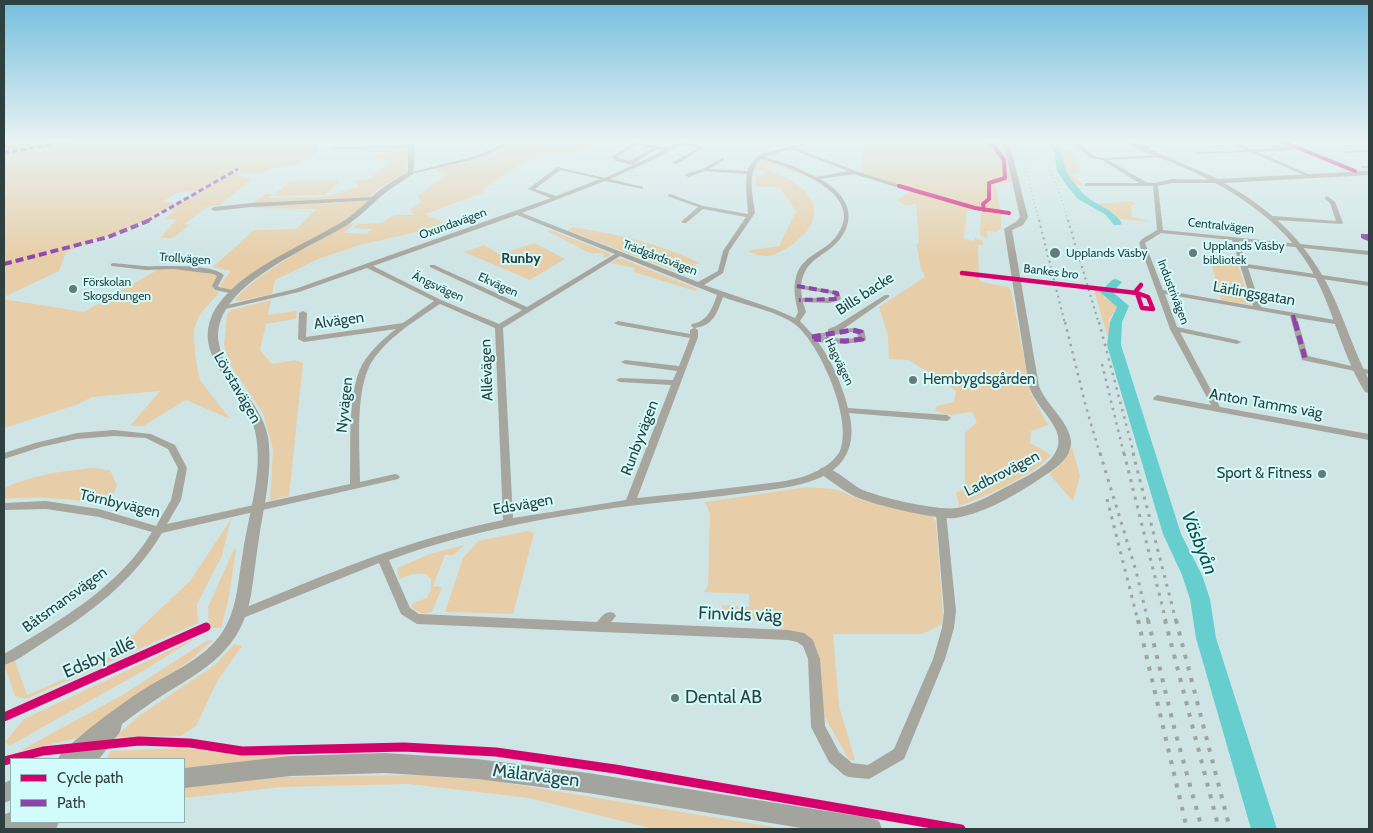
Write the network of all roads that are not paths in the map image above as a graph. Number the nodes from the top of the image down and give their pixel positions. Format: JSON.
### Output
{"nodes":[{"id":1,"x":399,"y":180,"type":"edge"},
{"id":2,"x":543,"y":180,"type":"edge"},
{"id":3,"x":603,"y":180,"type":"edge"},
{"id":4,"x":614,"y":180,"type":"edge"},
{"id":5,"x":749,"y":180,"type":"edge"},
{"id":6,"x":819,"y":180,"type":"edge"},
{"id":7,"x":879,"y":180,"type":"edge"},
{"id":8,"x":1015,"y":180,"type":"edge"},
{"id":9,"x":1139,"y":180,"type":"edge"},
{"id":10,"x":1239,"y":180,"type":"edge"},
{"id":11,"x":1218,"y":181,"type":"junction"},
{"id":12,"x":1146,"y":184,"type":"junction"},
{"id":13,"x":1087,"y":185,"type":"dead end"},
{"id":14,"x":1155,"y":185,"type":"junction"},
{"id":15,"x":899,"y":186,"type":"dead end"},
{"id":16,"x":641,"y":188,"type":"dead end"},
{"id":17,"x":670,"y":196,"type":"dead end"},
{"id":18,"x":556,"y":198,"type":"junction"},
{"id":19,"x":1327,"y":198,"type":"dead end"},
{"id":20,"x":374,"y":199,"type":"junction"},
{"id":21,"x":702,"y":206,"type":"junction"},
{"id":22,"x":214,"y":209,"type":"dead end"},
{"id":23,"x":517,"y":213,"type":"junction"},
{"id":24,"x":750,"y":216,"type":"junction"},
{"id":25,"x":1274,"y":218,"type":"junction"},
{"id":26,"x":684,"y":222,"type":"dead end"},
{"id":27,"x":1160,"y":231,"type":"junction"},
{"id":28,"x":1235,"y":239,"type":"junction"},
{"id":29,"x":1299,"y":246,"type":"junction"},
{"id":30,"x":1369,"y":253,"type":"edge"},
{"id":31,"x":619,"y":254,"type":"junction"},
{"id":32,"x":113,"y":265,"type":"dead end"},
{"id":33,"x":368,"y":266,"type":"junction"},
{"id":34,"x":432,"y":266,"type":"dead end"},
{"id":35,"x":1244,"y":266,"type":"junction"},
{"id":36,"x":1320,"y":277,"type":"junction"},
{"id":37,"x":1369,"y":284,"type":"edge"},
{"id":38,"x":699,"y":285,"type":"junction"},
{"id":39,"x":797,"y":286,"type":"junction"},
{"id":40,"x":234,"y":292,"type":"junction"},
{"id":41,"x":1162,"y":292,"type":"junction"},
{"id":42,"x":721,"y":294,"type":"junction"},
{"id":43,"x":887,"y":296,"type":"dead end"},
{"id":44,"x":799,"y":300,"type":"junction"},
{"id":45,"x":439,"y":301,"type":"junction"},
{"id":46,"x":221,"y":308,"type":"junction"},
{"id":47,"x":1258,"y":309,"type":"junction"},
{"id":48,"x":527,"y":310,"type":"junction"},
{"id":49,"x":304,"y":313,"type":"dead end"},
{"id":50,"x":1293,"y":315,"type":"junction"},
{"id":51,"x":796,"y":322,"type":"junction"},
{"id":52,"x":618,"y":323,"type":"dead end"},
{"id":53,"x":1341,"y":323,"type":"junction"},
{"id":54,"x":406,"y":325,"type":"junction"},
{"id":55,"x":499,"y":327,"type":"junction"},
{"id":56,"x":1174,"y":329,"type":"junction"},
{"id":57,"x":694,"y":331,"type":"junction"},
{"id":58,"x":813,"y":337,"type":"junction"},
{"id":59,"x":1237,"y":342,"type":"dead end"},
{"id":60,"x":1305,"y":358,"type":"joint"},
{"id":61,"x":624,"y":362,"type":"dead end"},
{"id":62,"x":682,"y":368,"type":"junction"},
{"id":63,"x":1358,"y":370,"type":"junction"},
{"id":64,"x":1369,"y":372,"type":"edge"},
{"id":65,"x":620,"y":380,"type":"dead end"},
{"id":66,"x":676,"y":383,"type":"junction"},
{"id":67,"x":1369,"y":390,"type":"edge"},
{"id":68,"x":1157,"y":398,"type":"dead end"},
{"id":69,"x":1218,"y":409,"type":"junction"},
{"id":70,"x":844,"y":410,"type":"junction"},
{"id":71,"x":947,"y":418,"type":"dead end"},
{"id":72,"x":1369,"y":437,"type":"edge"},
{"id":73,"x":4,"y":456,"type":"edge"},
{"id":74,"x":825,"y":471,"type":"junction"},
{"id":75,"x":395,"y":477,"type":"dead end"},
{"id":76,"x":355,"y":486,"type":"junction"},
{"id":77,"x":630,"y":503,"type":"junction"},
{"id":78,"x":4,"y":506,"type":"edge"},
{"id":79,"x":257,"y":508,"type":"junction"},
{"id":80,"x":941,"y":513,"type":"junction"},
{"id":81,"x":508,"y":522,"type":"junction"},
{"id":82,"x":158,"y":530,"type":"junction"},
{"id":83,"x":382,"y":557,"type":"junction"},
{"id":84,"x":238,"y":615,"type":"junction"},
{"id":85,"x":610,"y":616,"type":"dead end"},
{"id":86,"x":600,"y":627,"type":"junction"},
{"id":87,"x":5,"y":658,"type":"edge"},
{"id":88,"x":129,"y":710,"type":"junction"},
{"id":89,"x":68,"y":758,"type":"edge"},
{"id":90,"x":89,"y":758,"type":"edge"},
{"id":91,"x":840,"y":764,"type":"joint"},
{"id":92,"x":188,"y":778,"type":"edge"},
{"id":93,"x":14,"y":823,"type":"edge"},
{"id":94,"x":43,"y":825,"type":"edge"},
{"id":95,"x":871,"y":829,"type":"edge"}],
"edges":[{"from":1,"to":20,"type":"street","name":"Lövstavägen"},
{"from":2,"to":18,"type":"street"},
{"from":3,"to":18,"type":"street","name":"Oxundavägen"},
{"from":4,"to":16,"type":"street"},
{"from":5,"to":24,"type":"street"},
{"from":6,"to":39,"type":"street"},
{"from":7,"to":15,"type":"street"},
{"from":8,"to":80,"type":"street","name":"Ladbrovägen"},
{"from":9,"to":12,"type":"street"},
{"from":10,"to":11,"type":"street"},
{"from":11,"to":14,"type":"street"},
{"from":11,"to":25,"type":"street"},
{"from":12,"to":13,"type":"street"},
{"from":12,"to":14,"type":"street"},
{"from":14,"to":27,"type":"street"},
{"from":17,"to":21,"type":"street"},
{"from":18,"to":23,"type":"street","name":"Oxundavägen"},
{"from":19,"to":25,"type":"street"},
{"from":20,"to":22,"type":"street"},
{"from":20,"to":40,"type":"street","name":"Lövstavägen"},
{"from":21,"to":24,"type":"street"},
{"from":21,"to":26,"type":"street"},
{"from":23,"to":31,"type":"street","name":"Trädgårdsvägen"},
{"from":23,"to":33,"type":"street","name":"Oxundavägen"},
{"from":24,"to":38,"type":"street"},
{"from":25,"to":29,"type":"street"},
{"from":27,"to":28,"type":"street","name":"Centralvägen"},
{"from":27,"to":41,"type":"street","name":"Industrivägen"},
{"from":28,"to":29,"type":"street","name":"Centralvägen"},
{"from":28,"to":35,"type":"street"},
{"from":29,"to":30,"type":"street","name":"Centralvägen"},
{"from":29,"to":36,"type":"street"},
{"from":31,"to":38,"type":"street","name":"Trädgårdsvägen"},
{"from":31,"to":48,"type":"street","name":"Allévägen"},
{"from":32,"to":40,"type":"street","name":"Trollvägen"},
{"from":33,"to":45,"type":"street","name":"Ängsvägen"},
{"from":33,"to":46,"type":"street","name":"Oxundavägen"},
{"from":34,"to":48,"type":"street","name":"Ekvägen"},
{"from":35,"to":36,"type":"street"},
{"from":35,"to":47,"type":"street"},
{"from":36,"to":37,"type":"street"},
{"from":36,"to":53,"type":"street"},
{"from":38,"to":42,"type":"street","name":"Trädgårdsvägen"},
{"from":39,"to":44,"type":"street"},
{"from":39,"to":44,"type":"street"},
{"from":40,"to":46,"type":"street","name":"Lövstavägen"},
{"from":41,"to":47,"type":"street","name":"Lärlingsgatan"},
{"from":41,"to":56,"type":"street","name":"Industrivägen"},
{"from":42,"to":51,"type":"street","name":"Trädgårdsvägen"},
{"from":42,"to":57,"type":"street"},
{"from":43,"to":58,"type":"street","name":"Bills backe"},
{"from":44,"to":51,"type":"street"},
{"from":45,"to":54,"type":"street","name":"Nyvägen"},
{"from":45,"to":55,"type":"street","name":"Ängsvägen"},
{"from":46,"to":79,"type":"street","name":"Lövstavägen"},
{"from":47,"to":50,"type":"street","name":"Lärlingsgatan"},
{"from":48,"to":55,"type":"street","name":"Allévägen"},
{"from":49,"to":54,"type":"street","name":"Alvägen"},
{"from":50,"to":53,"type":"street","name":"Lärlingsgatan"},
{"from":50,"to":60,"type":"street"},
{"from":51,"to":58,"type":"street","name":"Hagvägen"},
{"from":52,"to":57,"type":"street"},
{"from":53,"to":63,"type":"street"},
{"from":54,"to":76,"type":"street","name":"Nyvägen"},
{"from":55,"to":81,"type":"street","name":"Allévägen"},
{"from":56,"to":59,"type":"street"},
{"from":56,"to":69,"type":"street","name":"Industrivägen"},
{"from":57,"to":62,"type":"street","name":"Runbyvägen"},
{"from":58,"to":58,"type":"street"},
{"from":58,"to":70,"type":"street","name":"Hagvägen"},
{"from":60,"to":63,"type":"street"},
{"from":61,"to":62,"type":"street"},
{"from":62,"to":66,"type":"street","name":"Runbyvägen"},
{"from":63,"to":64,"type":"street"},
{"from":63,"to":67,"type":"street"},
{"from":65,"to":66,"type":"street","name":"Runbyvägen"},
{"from":66,"to":77,"type":"street","name":"Runbyvägen"},
{"from":68,"to":69,"type":"street","name":"Anton Tamms väg"},
{"from":69,"to":72,"type":"street","name":"Anton Tamms väg"},
{"from":70,"to":71,"type":"street"},
{"from":70,"to":74,"type":"street","name":"Hagvägen"},
{"from":73,"to":82,"type":"street","name":"Båtsmansvägen"},
{"from":74,"to":77,"type":"street","name":"Edsvägen"},
{"from":74,"to":80,"type":"street","name":"Ladbrovägen"},
{"from":75,"to":76,"type":"street"},
{"from":76,"to":79,"type":"street"},
{"from":77,"to":81,"type":"street","name":"Edsvägen"},
{"from":78,"to":82,"type":"street","name":"Törnbyvägen"},
{"from":79,"to":82,"type":"street","name":"Törnbyvägen"},
{"from":79,"to":84,"type":"street","name":"Lövstavägen"},
{"from":80,"to":91,"type":"street"},
{"from":81,"to":83,"type":"street","name":"Edsvägen"},
{"from":82,"to":87,"type":"street","name":"Båtsmansvägen"},
{"from":83,"to":84,"type":"street","name":"Edsvägen"},
{"from":83,"to":86,"type":"street","name":"Finvids väg"},
{"from":84,"to":88,"type":"street","name":"Lövstavägen"},
{"from":85,"to":86,"type":"street"},
{"from":86,"to":91,"type":"street","name":"Finvids väg"},
{"from":88,"to":89,"type":"street","name":"Lövstavägen"},
{"from":88,"to":90,"type":"street","name":"Lövstavägen"},
{"from":92,"to":95,"type":"main road","name":"Mälarvägen"},
{"from":93,"to":94,"type":"main road"}]}
